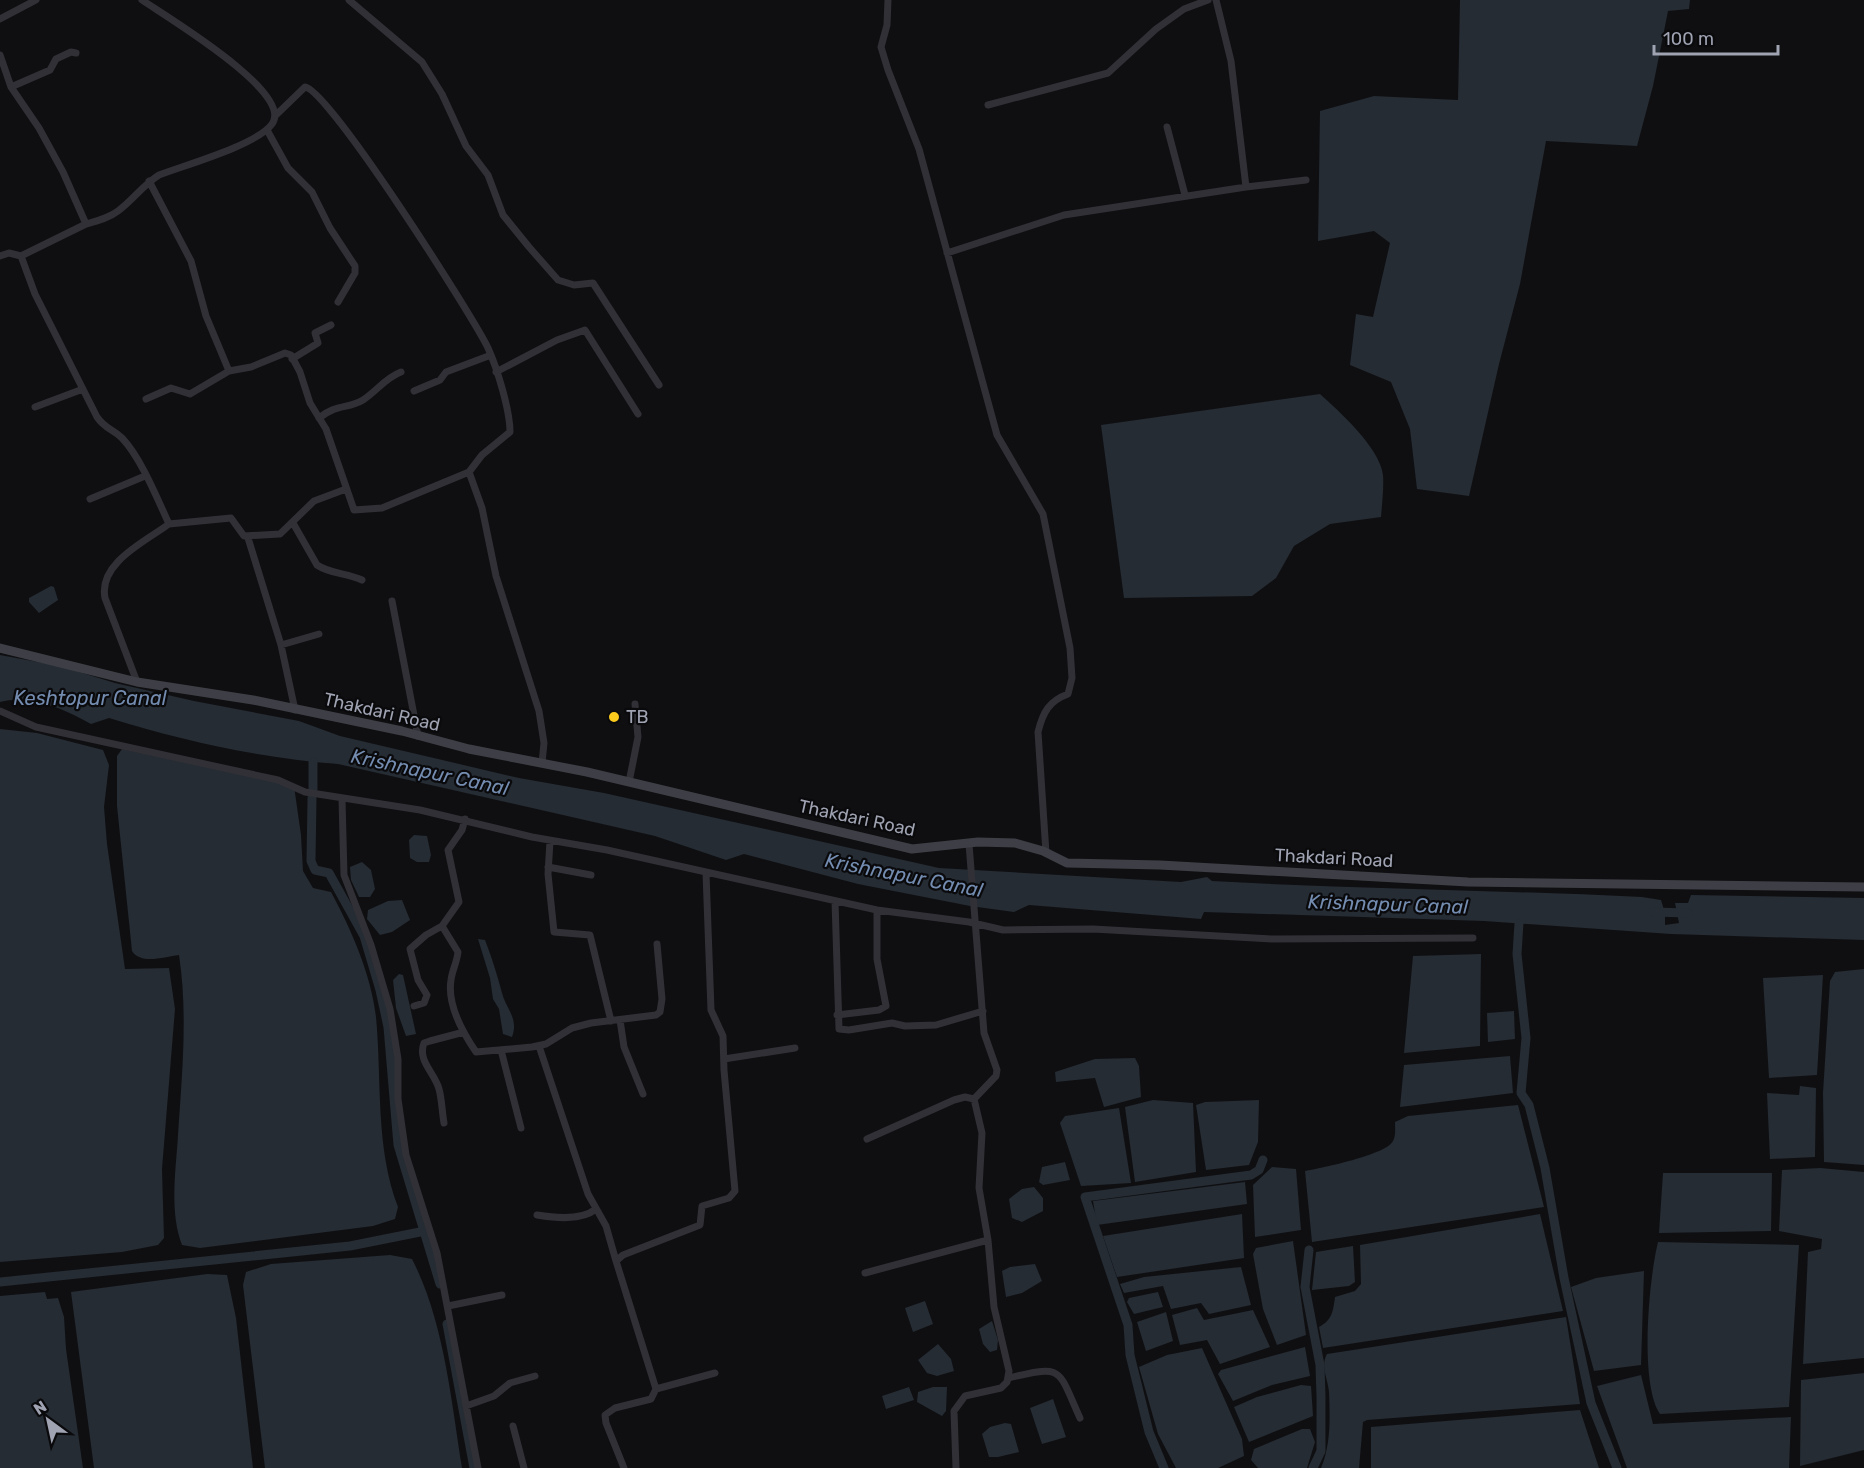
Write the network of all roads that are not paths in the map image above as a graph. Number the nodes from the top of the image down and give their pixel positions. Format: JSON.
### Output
{"nodes":[{"id":1,"x":36,"y":0,"type":"edge"},
{"id":2,"x":142,"y":0,"type":"edge"},
{"id":3,"x":349,"y":0,"type":"edge"},
{"id":4,"x":888,"y":0,"type":"edge"},
{"id":5,"x":1208,"y":0,"type":"edge"},
{"id":6,"x":1216,"y":0,"type":"edge"},
{"id":7,"x":0,"y":19,"type":"edge"},
{"id":8,"x":76,"y":53,"type":"dead end"},
{"id":9,"x":1,"y":59,"type":"edge"},
{"id":10,"x":11,"y":87,"type":"junction"},
{"id":11,"x":988,"y":105,"type":"dead end"},
{"id":12,"x":276,"y":115,"type":"junction"},
{"id":13,"x":1167,"y":127,"type":"dead end"},
{"id":14,"x":267,"y":130,"type":"junction"},
{"id":15,"x":1306,"y":180,"type":"dead end"},
{"id":16,"x":149,"y":181,"type":"junction"},
{"id":17,"x":1246,"y":187,"type":"junction"},
{"id":18,"x":1185,"y":195,"type":"junction"},
{"id":19,"x":86,"y":224,"type":"junction"},
{"id":20,"x":947,"y":253,"type":"junction"},
{"id":21,"x":0,"y":256,"type":"edge"},
{"id":22,"x":21,"y":256,"type":"junction"},
{"id":23,"x":338,"y":302,"type":"dead end"},
{"id":24,"x":331,"y":325,"type":"dead end"},
{"id":25,"x":491,"y":355,"type":"junction"},
{"id":26,"x":292,"y":359,"type":"junction"},
{"id":27,"x":229,"y":371,"type":"junction"},
{"id":28,"x":402,"y":372,"type":"dead end"},
{"id":29,"x":496,"y":372,"type":"junction"},
{"id":30,"x":659,"y":386,"type":"dead end"},
{"id":31,"x":83,"y":389,"type":"junction"},
{"id":32,"x":414,"y":391,"type":"dead end"},
{"id":33,"x":146,"y":399,"type":"dead end"},
{"id":34,"x":35,"y":408,"type":"dead end"},
{"id":35,"x":638,"y":414,"type":"dead end"},
{"id":36,"x":319,"y":418,"type":"junction"},
{"id":37,"x":469,"y":472,"type":"junction"},
{"id":38,"x":145,"y":476,"type":"junction"},
{"id":39,"x":346,"y":489,"type":"junction"},
{"id":40,"x":90,"y":499,"type":"dead end"},
{"id":41,"x":293,"y":523,"type":"junction"},
{"id":42,"x":169,"y":524,"type":"junction"},
{"id":43,"x":249,"y":538,"type":"junction"},
{"id":44,"x":362,"y":580,"type":"dead end"},
{"id":45,"x":392,"y":601,"type":"dead end"},
{"id":46,"x":320,"y":634,"type":"dead end"},
{"id":47,"x":281,"y":645,"type":"junction"},
{"id":48,"x":0,"y":648,"type":"edge"},
{"id":49,"x":137,"y":682,"type":"junction"},
{"id":50,"x":635,"y":704,"type":"dead end"},
{"id":51,"x":295,"y":710,"type":"junction"},
{"id":52,"x":0,"y":711,"type":"edge"},
{"id":53,"x":418,"y":736,"type":"junction"},
{"id":54,"x":542,"y":764,"type":"junction"},
{"id":55,"x":629,"y":782,"type":"junction"},
{"id":56,"x":342,"y":799,"type":"junction"},
{"id":57,"x":465,"y":819,"type":"junction"},
{"id":58,"x":550,"y":841,"type":"junction"},
{"id":59,"x":969,"y":844,"type":"junction"},
{"id":60,"x":1046,"y":852,"type":"junction"},
{"id":61,"x":548,"y":867,"type":"junction"},
{"id":62,"x":706,"y":873,"type":"junction"},
{"id":63,"x":591,"y":875,"type":"dead end"},
{"id":64,"x":1864,"y":886,"type":"edge"},
{"id":65,"x":836,"y":901,"type":"junction"},
{"id":66,"x":877,"y":910,"type":"junction"},
{"id":67,"x":975,"y":923,"type":"junction"},
{"id":68,"x":442,"y":926,"type":"junction"},
{"id":69,"x":1473,"y":938,"type":"dead end"},
{"id":70,"x":657,"y":944,"type":"dead end"},
{"id":71,"x":414,"y":1006,"type":"dead end"},
{"id":72,"x":983,"y":1011,"type":"junction"},
{"id":73,"x":837,"y":1015,"type":"junction"},
{"id":74,"x":620,"y":1020,"type":"junction"},
{"id":75,"x":611,"y":1021,"type":"junction"},
{"id":76,"x":464,"y":1032,"type":"junction"},
{"id":77,"x":539,"y":1046,"type":"junction"},
{"id":78,"x":795,"y":1048,"type":"dead end"},
{"id":79,"x":501,"y":1050,"type":"junction"},
{"id":80,"x":724,"y":1059,"type":"junction"},
{"id":81,"x":643,"y":1094,"type":"dead end"},
{"id":82,"x":974,"y":1099,"type":"junction"},
{"id":83,"x":444,"y":1123,"type":"dead end"},
{"id":84,"x":521,"y":1128,"type":"dead end"},
{"id":85,"x":867,"y":1139,"type":"dead end"},
{"id":86,"x":596,"y":1209,"type":"junction"},
{"id":87,"x":537,"y":1215,"type":"dead end"},
{"id":88,"x":988,"y":1240,"type":"junction"},
{"id":89,"x":616,"y":1261,"type":"junction"},
{"id":90,"x":865,"y":1273,"type":"dead end"},
{"id":91,"x":502,"y":1295,"type":"dead end"},
{"id":92,"x":448,"y":1306,"type":"junction"},
{"id":93,"x":715,"y":1373,"type":"dead end"},
{"id":94,"x":535,"y":1376,"type":"dead end"},
{"id":95,"x":1008,"y":1378,"type":"junction"},
{"id":96,"x":656,"y":1389,"type":"junction"},
{"id":97,"x":466,"y":1406,"type":"junction"},
{"id":98,"x":1080,"y":1418,"type":"dead end"},
{"id":99,"x":513,"y":1426,"type":"dead end"},
{"id":100,"x":478,"y":1468,"type":"edge"},
{"id":101,"x":524,"y":1468,"type":"edge"},
{"id":102,"x":624,"y":1468,"type":"edge"},
{"id":103,"x":956,"y":1468,"type":"edge"}],
"edges":[{"from":1,"to":7,"type":"street"},
{"from":2,"to":12,"type":"street"},
{"from":3,"to":30,"type":"street"},
{"from":4,"to":20,"type":"street"},
{"from":5,"to":11,"type":"street"},
{"from":6,"to":17,"type":"street"},
{"from":8,"to":10,"type":"street"},
{"from":9,"to":10,"type":"street"},
{"from":10,"to":19,"type":"street"},
{"from":12,"to":14,"type":"street"},
{"from":12,"to":25,"type":"street"},
{"from":13,"to":18,"type":"street"},
{"from":14,"to":16,"type":"street"},
{"from":14,"to":23,"type":"street"},
{"from":15,"to":17,"type":"street"},
{"from":16,"to":19,"type":"street"},
{"from":16,"to":27,"type":"street"},
{"from":17,"to":18,"type":"street"},
{"from":18,"to":20,"type":"street"},
{"from":19,"to":22,"type":"street"},
{"from":20,"to":60,"type":"street"},
{"from":21,"to":22,"type":"street"},
{"from":22,"to":31,"type":"street"},
{"from":24,"to":26,"type":"street"},
{"from":25,"to":29,"type":"street"},
{"from":25,"to":32,"type":"street"},
{"from":26,"to":27,"type":"street"},
{"from":26,"to":36,"type":"street"},
{"from":27,"to":33,"type":"street"},
{"from":28,"to":36,"type":"street"},
{"from":29,"to":35,"type":"street"},
{"from":29,"to":37,"type":"street"},
{"from":31,"to":34,"type":"street"},
{"from":31,"to":38,"type":"street"},
{"from":36,"to":39,"type":"street"},
{"from":37,"to":39,"type":"street"},
{"from":37,"to":54,"type":"street"},
{"from":38,"to":40,"type":"street"},
{"from":38,"to":42,"type":"street"},
{"from":39,"to":41,"type":"street"},
{"from":41,"to":43,"type":"street"},
{"from":41,"to":44,"type":"street"},
{"from":42,"to":43,"type":"street"},
{"from":42,"to":49,"type":"street"},
{"from":43,"to":47,"type":"street"},
{"from":45,"to":53,"type":"street"},
{"from":46,"to":47,"type":"street"},
{"from":47,"to":51,"type":"street"},
{"from":48,"to":49,"type":"street","name":"Thakdari Road"},
{"from":49,"to":51,"type":"street","name":"Thakdari Road"},
{"from":50,"to":55,"type":"street"},
{"from":51,"to":53,"type":"street","name":"Thakdari Road"},
{"from":52,"to":56,"type":"street"},
{"from":53,"to":54,"type":"street","name":"Thakdari Road"},
{"from":54,"to":55,"type":"street","name":"Thakdari Road"},
{"from":55,"to":59,"type":"street","name":"Thakdari Road"},
{"from":56,"to":57,"type":"street"},
{"from":56,"to":92,"type":"street"},
{"from":57,"to":58,"type":"street"},
{"from":57,"to":68,"type":"street"},
{"from":58,"to":61,"type":"street"},
{"from":58,"to":62,"type":"street"},
{"from":59,"to":60,"type":"street","name":"Thakdari Road"},
{"from":59,"to":67,"type":"street"},
{"from":60,"to":64,"type":"street","name":"Thakdari Road"},
{"from":61,"to":63,"type":"street"},
{"from":61,"to":75,"type":"street"},
{"from":62,"to":65,"type":"street"},
{"from":62,"to":80,"type":"street"},
{"from":65,"to":66,"type":"street"},
{"from":65,"to":73,"type":"street"},
{"from":66,"to":67,"type":"street"},
{"from":66,"to":73,"type":"street"},
{"from":67,"to":69,"type":"street"},
{"from":67,"to":72,"type":"street"},
{"from":68,"to":71,"type":"street"},
{"from":68,"to":76,"type":"street"},
{"from":70,"to":74,"type":"street"},
{"from":72,"to":73,"type":"street"},
{"from":72,"to":82,"type":"street"},
{"from":74,"to":75,"type":"street"},
{"from":74,"to":81,"type":"street"},
{"from":75,"to":77,"type":"street"},
{"from":76,"to":79,"type":"street"},
{"from":76,"to":83,"type":"street"},
{"from":77,"to":79,"type":"street"},
{"from":77,"to":86,"type":"street"},
{"from":78,"to":80,"type":"street"},
{"from":79,"to":84,"type":"street"},
{"from":80,"to":89,"type":"street"},
{"from":82,"to":85,"type":"street"},
{"from":82,"to":88,"type":"street"},
{"from":86,"to":87,"type":"street"},
{"from":86,"to":89,"type":"street"},
{"from":88,"to":90,"type":"street"},
{"from":88,"to":95,"type":"street"},
{"from":89,"to":96,"type":"street"},
{"from":91,"to":92,"type":"street"},
{"from":92,"to":97,"type":"street"},
{"from":93,"to":96,"type":"street"},
{"from":94,"to":97,"type":"street"},
{"from":95,"to":98,"type":"street"},
{"from":95,"to":103,"type":"street"},
{"from":96,"to":102,"type":"street"},
{"from":97,"to":100,"type":"street"},
{"from":99,"to":101,"type":"street"}]}
